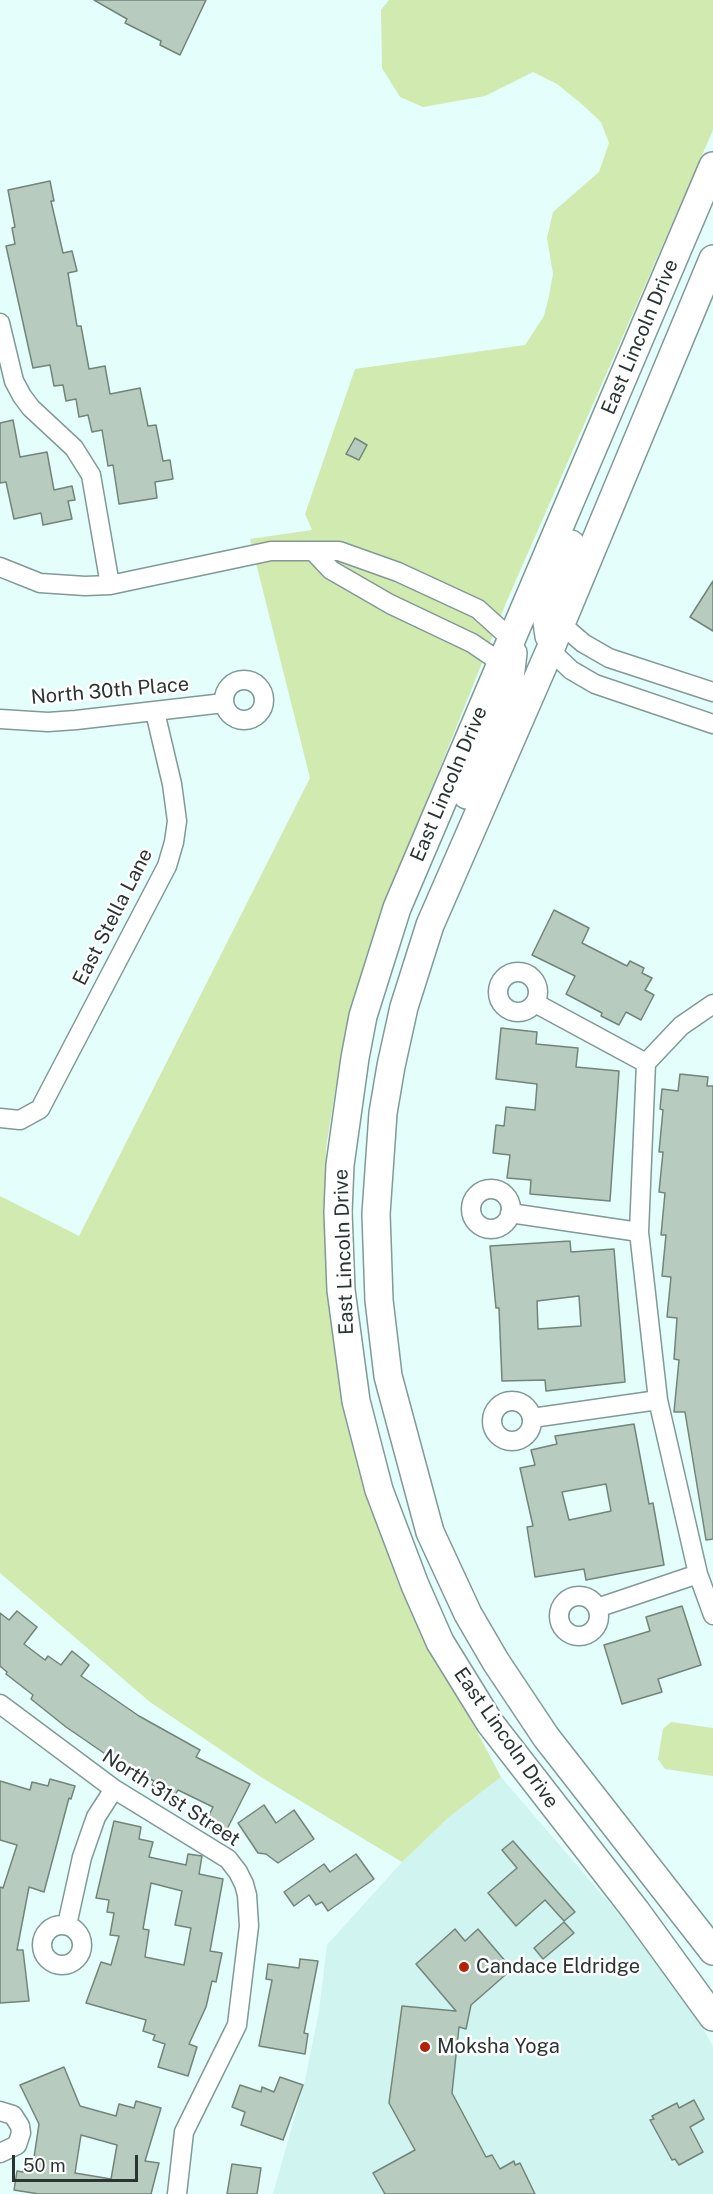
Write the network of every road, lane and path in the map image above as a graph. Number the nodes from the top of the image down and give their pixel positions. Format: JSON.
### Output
{"nodes":[{"id":1,"x":713,"y":166,"type":"edge"},
{"id":2,"x":713,"y":258,"type":"edge"},
{"id":3,"x":653,"y":308,"type":"junction"},
{"id":4,"x":0,"y":322,"type":"edge"},
{"id":5,"x":314,"y":552,"type":"junction"},
{"id":6,"x":0,"y":567,"type":"edge"},
{"id":7,"x":110,"y":585,"type":"junction"},
{"id":8,"x":560,"y":623,"type":"junction"},
{"id":9,"x":550,"y":650,"type":"junction"},
{"id":10,"x":505,"y":651,"type":"junction"},
{"id":11,"x":713,"y":692,"type":"edge"},
{"id":12,"x":224,"y":703,"type":"dead end"},
{"id":13,"x":155,"y":712,"type":"junction"},
{"id":14,"x":0,"y":719,"type":"edge"},
{"id":15,"x":713,"y":724,"type":"edge"},
{"id":16,"x":477,"y":768,"type":"junction"},
{"id":17,"x":455,"y":820,"type":"junction"},
{"id":18,"x":535,"y":1003,"type":"dead end"},
{"id":19,"x":713,"y":1004,"type":"edge"},
{"id":20,"x":646,"y":1064,"type":"junction"},
{"id":21,"x":0,"y":1118,"type":"edge"},
{"id":22,"x":510,"y":1213,"type":"dead end"},
{"id":23,"x":639,"y":1232,"type":"junction"},
{"id":24,"x":658,"y":1400,"type":"junction"},
{"id":25,"x":532,"y":1418,"type":"dead end"},
{"id":26,"x":698,"y":1574,"type":"junction"},
{"id":27,"x":597,"y":1608,"type":"dead end"},
{"id":28,"x":713,"y":1615,"type":"edge"},
{"id":29,"x":0,"y":1704,"type":"edge"},
{"id":30,"x":114,"y":1789,"type":"junction"},
{"id":31,"x":67,"y":1925,"type":"dead end"},
{"id":32,"x":713,"y":1951,"type":"edge"},
{"id":33,"x":713,"y":2017,"type":"edge"},
{"id":34,"x":0,"y":2111,"type":"edge"},
{"id":35,"x":0,"y":2153,"type":"edge"},
{"id":36,"x":177,"y":2194,"type":"edge"}],
"edges":[{"from":1,"to":3,"type":"main road","name":"East Lincoln Drive"},
{"from":2,"to":8,"type":"main road","name":"East Lincoln Drive"},
{"from":3,"to":9,"type":"main road"},
{"from":3,"to":10,"type":"main road","name":"East Lincoln Drive"},
{"from":4,"to":7,"type":"street"},
{"from":5,"to":7,"type":"street"},
{"from":5,"to":10,"type":"street"},
{"from":5,"to":10,"type":"street"},
{"from":6,"to":7,"type":"street"},
{"from":8,"to":9,"type":"main road","name":"East Lincoln Drive"},
{"from":8,"to":11,"type":"street"},
{"from":9,"to":15,"type":"street"},
{"from":9,"to":16,"type":"main road","name":"East Lincoln Drive"},
{"from":10,"to":16,"type":"main road"},
{"from":12,"to":13,"type":"street","name":"North 30th Place"},
{"from":13,"to":14,"type":"street","name":"North 30th Place"},
{"from":13,"to":21,"type":"street","name":"East Stella Lane"},
{"from":16,"to":17,"type":"main road","name":"East Lincoln Drive"},
{"from":16,"to":17,"type":"main road","name":"East Lincoln Drive"},
{"from":17,"to":32,"type":"main road","name":"East Lincoln Drive"},
{"from":17,"to":33,"type":"main road","name":"East Lincoln Drive"},
{"from":18,"to":20,"type":"street"},
{"from":19,"to":20,"type":"street"},
{"from":20,"to":23,"type":"street"},
{"from":22,"to":23,"type":"street"},
{"from":23,"to":24,"type":"street"},
{"from":24,"to":25,"type":"street"},
{"from":24,"to":26,"type":"street"},
{"from":26,"to":27,"type":"street"},
{"from":26,"to":28,"type":"street"},
{"from":29,"to":30,"type":"street","name":"North 31st Street"},
{"from":30,"to":31,"type":"street"},
{"from":30,"to":36,"type":"street","name":"North 31st Street"},
{"from":34,"to":35,"type":"street"}]}
